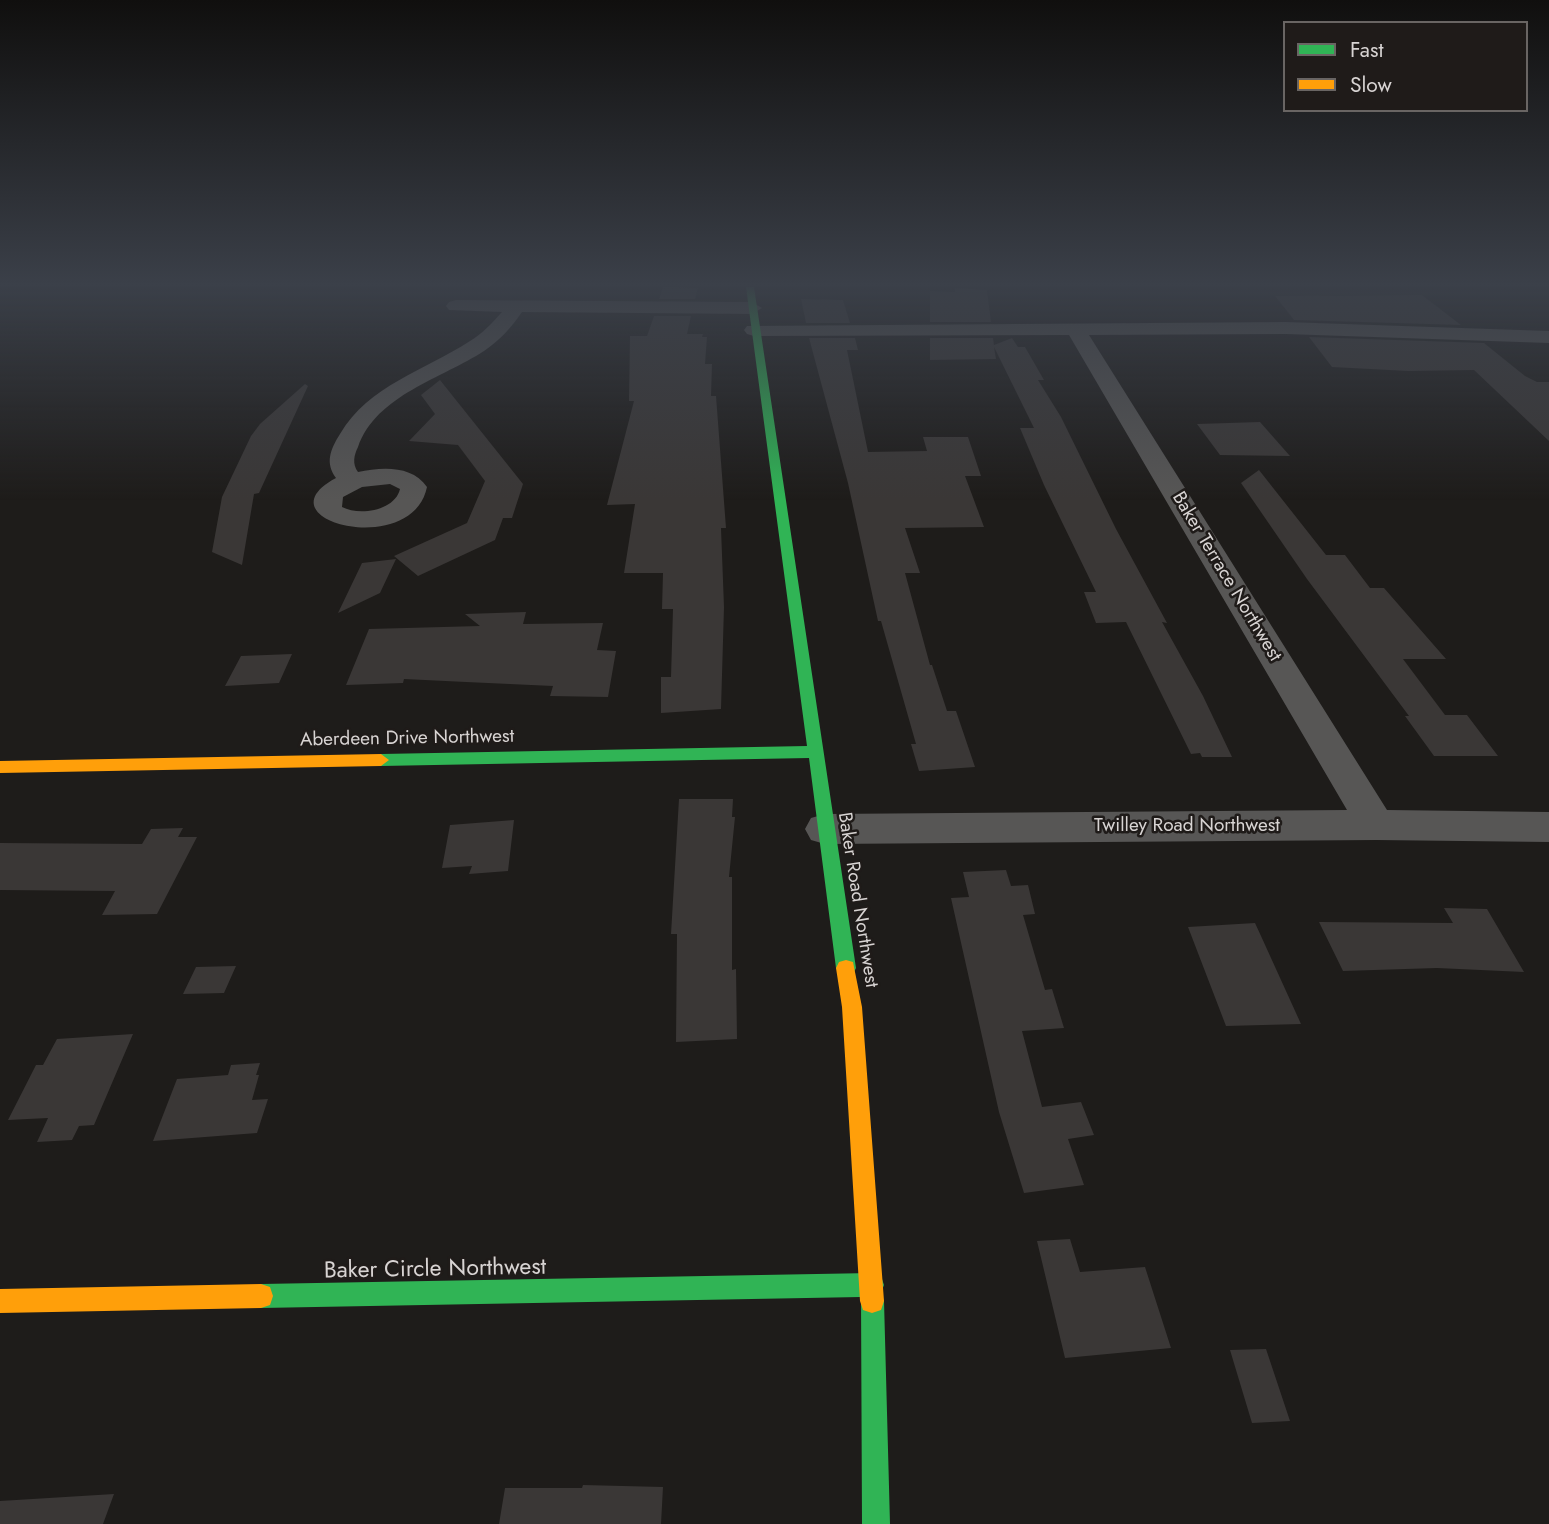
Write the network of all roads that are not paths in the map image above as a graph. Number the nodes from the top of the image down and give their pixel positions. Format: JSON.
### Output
{"nodes":[{"id":1,"x":459,"y":358,"type":"edge"},
{"id":2,"x":758,"y":358,"type":"edge"},
{"id":3,"x":1093,"y":358,"type":"edge"},
{"id":4,"x":352,"y":481,"type":"dead end"},
{"id":5,"x":814,"y":752,"type":"junction"},
{"id":6,"x":0,"y":767,"type":"edge"},
{"id":7,"x":1376,"y":825,"type":"junction"},
{"id":8,"x":1549,"y":827,"type":"edge"},
{"id":9,"x":825,"y":828,"type":"junction"},
{"id":10,"x":872,"y":1285,"type":"junction"},
{"id":11,"x":0,"y":1301,"type":"edge"},
{"id":12,"x":876,"y":1524,"type":"edge"}],
"edges":[{"from":1,"to":4,"type":"street"},
{"from":2,"to":5,"type":"street","name":"Baker Road Northwest"},
{"from":3,"to":7,"type":"street","name":"Baker Terrace Northwest"},
{"from":5,"to":6,"type":"street","name":"Aberdeen Drive Northwest"},
{"from":5,"to":9,"type":"street","name":"Baker Road Northwest"},
{"from":7,"to":8,"type":"street","name":"Twilley Road Northwest"},
{"from":7,"to":9,"type":"street","name":"Twilley Road Northwest"},
{"from":9,"to":10,"type":"street","name":"Baker Road Northwest"},
{"from":10,"to":11,"type":"street","name":"Baker Circle Northwest"},
{"from":10,"to":12,"type":"street","name":"Baker Road Northwest"}]}
